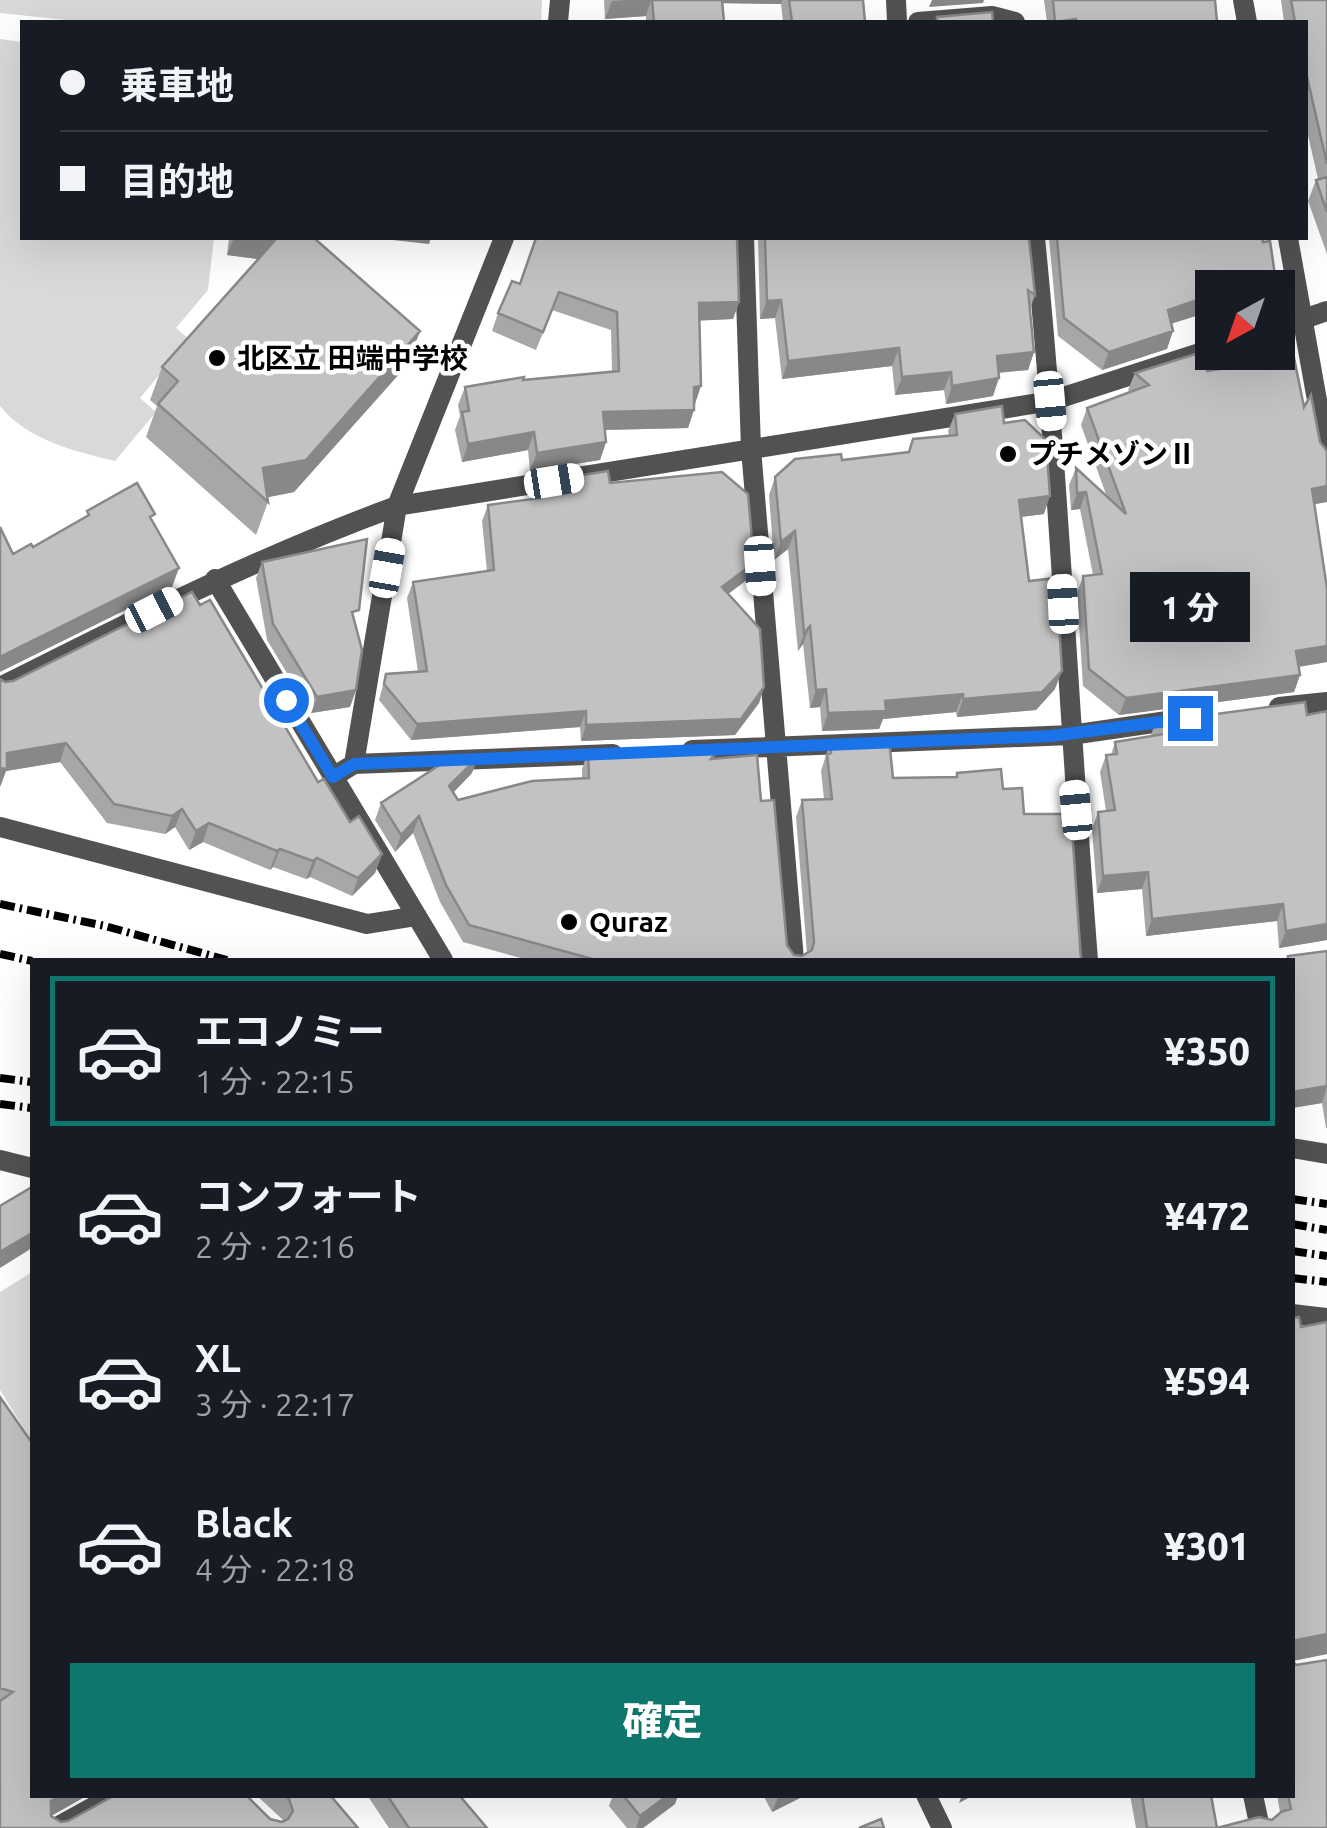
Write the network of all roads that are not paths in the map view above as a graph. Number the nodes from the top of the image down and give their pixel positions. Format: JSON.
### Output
{"nodes":[{"id":1,"x":943,"y":20,"type":"edge"},
{"id":2,"x":1007,"y":20,"type":"edge"},
{"id":3,"x":503,"y":240,"type":"edge"},
{"id":4,"x":744,"y":240,"type":"edge"},
{"id":5,"x":1035,"y":240,"type":"edge"},
{"id":6,"x":1288,"y":240,"type":"edge"},
{"id":7,"x":1327,"y":311,"type":"edge"},
{"id":8,"x":1304,"y":319,"type":"junction"},
{"id":9,"x":1295,"y":322,"type":"edge"},
{"id":10,"x":1195,"y":354,"type":"edge"},
{"id":11,"x":1050,"y":401,"type":"junction"},
{"id":12,"x":751,"y":449,"type":"junction"},
{"id":13,"x":1327,"y":456,"type":"edge"},
{"id":14,"x":397,"y":506,"type":"junction"},
{"id":15,"x":215,"y":580,"type":"junction"},
{"id":16,"x":0,"y":687,"type":"edge"},
{"id":17,"x":1327,"y":702,"type":"edge"},
{"id":18,"x":1266,"y":709,"type":"edge"},
{"id":19,"x":1208,"y":715,"type":"edge"},
{"id":20,"x":1071,"y":734,"type":"junction"},
{"id":21,"x":774,"y":746,"type":"junction"},
{"id":22,"x":676,"y":751,"type":"edge"},
{"id":23,"x":638,"y":753,"type":"edge"},
{"id":24,"x":354,"y":764,"type":"junction"},
{"id":25,"x":333,"y":777,"type":"junction"},
{"id":26,"x":0,"y":827,"type":"edge"},
{"id":27,"x":417,"y":916,"type":"junction"},
{"id":28,"x":442,"y":958,"type":"edge"},
{"id":29,"x":794,"y":958,"type":"edge"},
{"id":30,"x":1088,"y":958,"type":"edge"},
{"id":31,"x":1295,"y":1149,"type":"edge"},
{"id":32,"x":1327,"y":1154,"type":"edge"},
{"id":33,"x":0,"y":1160,"type":"edge"},
{"id":34,"x":30,"y":1168,"type":"edge"},
{"id":35,"x":1295,"y":1314,"type":"edge"},
{"id":36,"x":1327,"y":1318,"type":"edge"},
{"id":37,"x":110,"y":1798,"type":"edge"},
{"id":38,"x":927,"y":1798,"type":"edge"},
{"id":39,"x":1254,"y":1798,"type":"edge"},
{"id":40,"x":56,"y":1828,"type":"edge"},
{"id":41,"x":942,"y":1828,"type":"edge"},
{"id":42,"x":1260,"y":1828,"type":"edge"}],
"edges":[{"from":1,"to":2,"type":"street"},
{"from":3,"to":14,"type":"street"},
{"from":4,"to":12,"type":"street"},
{"from":5,"to":11,"type":"street"},
{"from":6,"to":8,"type":"street"},
{"from":7,"to":8,"type":"street"},
{"from":8,"to":9,"type":"street"},
{"from":8,"to":13,"type":"street"},
{"from":10,"to":11,"type":"street"},
{"from":11,"to":12,"type":"street"},
{"from":11,"to":20,"type":"street"},
{"from":12,"to":14,"type":"street"},
{"from":12,"to":21,"type":"street"},
{"from":14,"to":15,"type":"street"},
{"from":14,"to":24,"type":"street"},
{"from":15,"to":16,"type":"street"},
{"from":15,"to":25,"type":"street"},
{"from":17,"to":18,"type":"street"},
{"from":19,"to":20,"type":"street"},
{"from":20,"to":21,"type":"street"},
{"from":20,"to":30,"type":"street"},
{"from":21,"to":22,"type":"street"},
{"from":21,"to":29,"type":"street"},
{"from":23,"to":24,"type":"street"},
{"from":24,"to":25,"type":"street"},
{"from":25,"to":27,"type":"street"},
{"from":26,"to":27,"type":"street"},
{"from":27,"to":28,"type":"street"},
{"from":31,"to":32,"type":"street"},
{"from":33,"to":34,"type":"street"},
{"from":35,"to":36,"type":"street"},
{"from":37,"to":40,"type":"street"},
{"from":38,"to":41,"type":"street"},
{"from":39,"to":42,"type":"street"}]}
